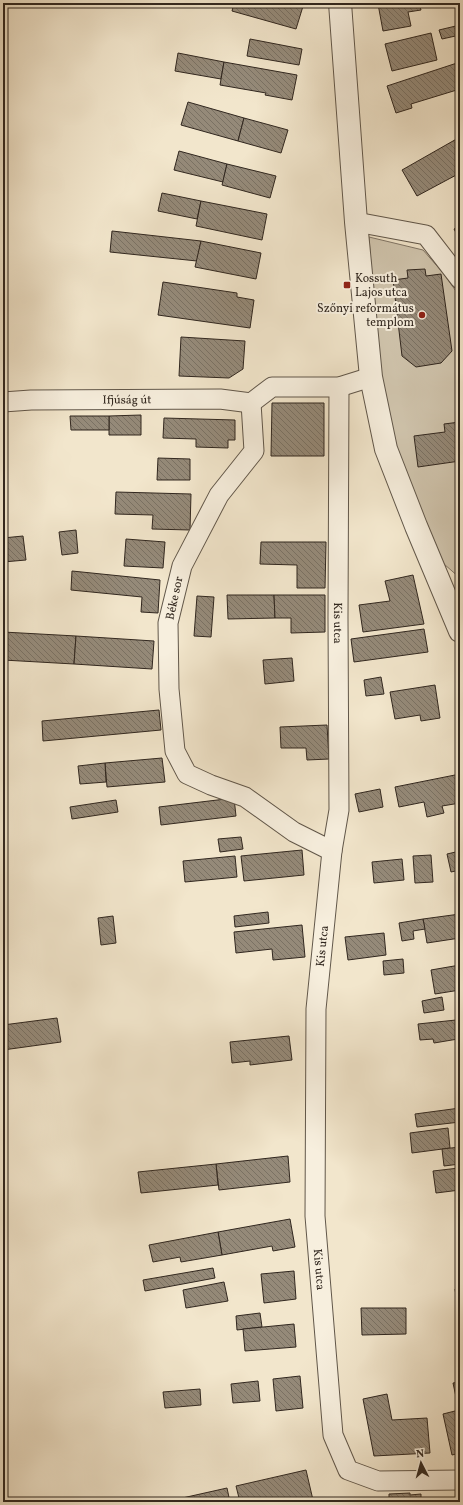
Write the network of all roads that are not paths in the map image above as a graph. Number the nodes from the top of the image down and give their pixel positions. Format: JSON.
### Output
{"nodes":[{"id":1,"x":340,"y":3,"type":"edge"},
{"id":2,"x":356,"y":222,"type":"junction"},
{"id":3,"x":460,"y":279,"type":"edge"},
{"id":4,"x":371,"y":377,"type":"junction"},
{"id":5,"x":339,"y":386,"type":"junction"},
{"id":6,"x":3,"y":402,"type":"edge"},
{"id":7,"x":251,"y":404,"type":"junction"},
{"id":8,"x":456,"y":609,"type":"edge"},
{"id":9,"x":460,"y":631,"type":"edge"},
{"id":10,"x":332,"y":851,"type":"junction"},
{"id":11,"x":460,"y":1480,"type":"edge"}],
"edges":[{"from":1,"to":2,"type":"street"},
{"from":2,"to":3,"type":"street"},
{"from":2,"to":4,"type":"street"},
{"from":4,"to":5,"type":"street"},
{"from":4,"to":8,"type":"street"},
{"from":5,"to":7,"type":"street"},
{"from":5,"to":10,"type":"street","name":"Kis utca"},
{"from":6,"to":7,"type":"street","name":"Ifjúság út"},
{"from":7,"to":10,"type":"street","name":"Béke sor"},
{"from":8,"to":9,"type":"street"},
{"from":10,"to":11,"type":"street","name":"Kis utca"}]}
